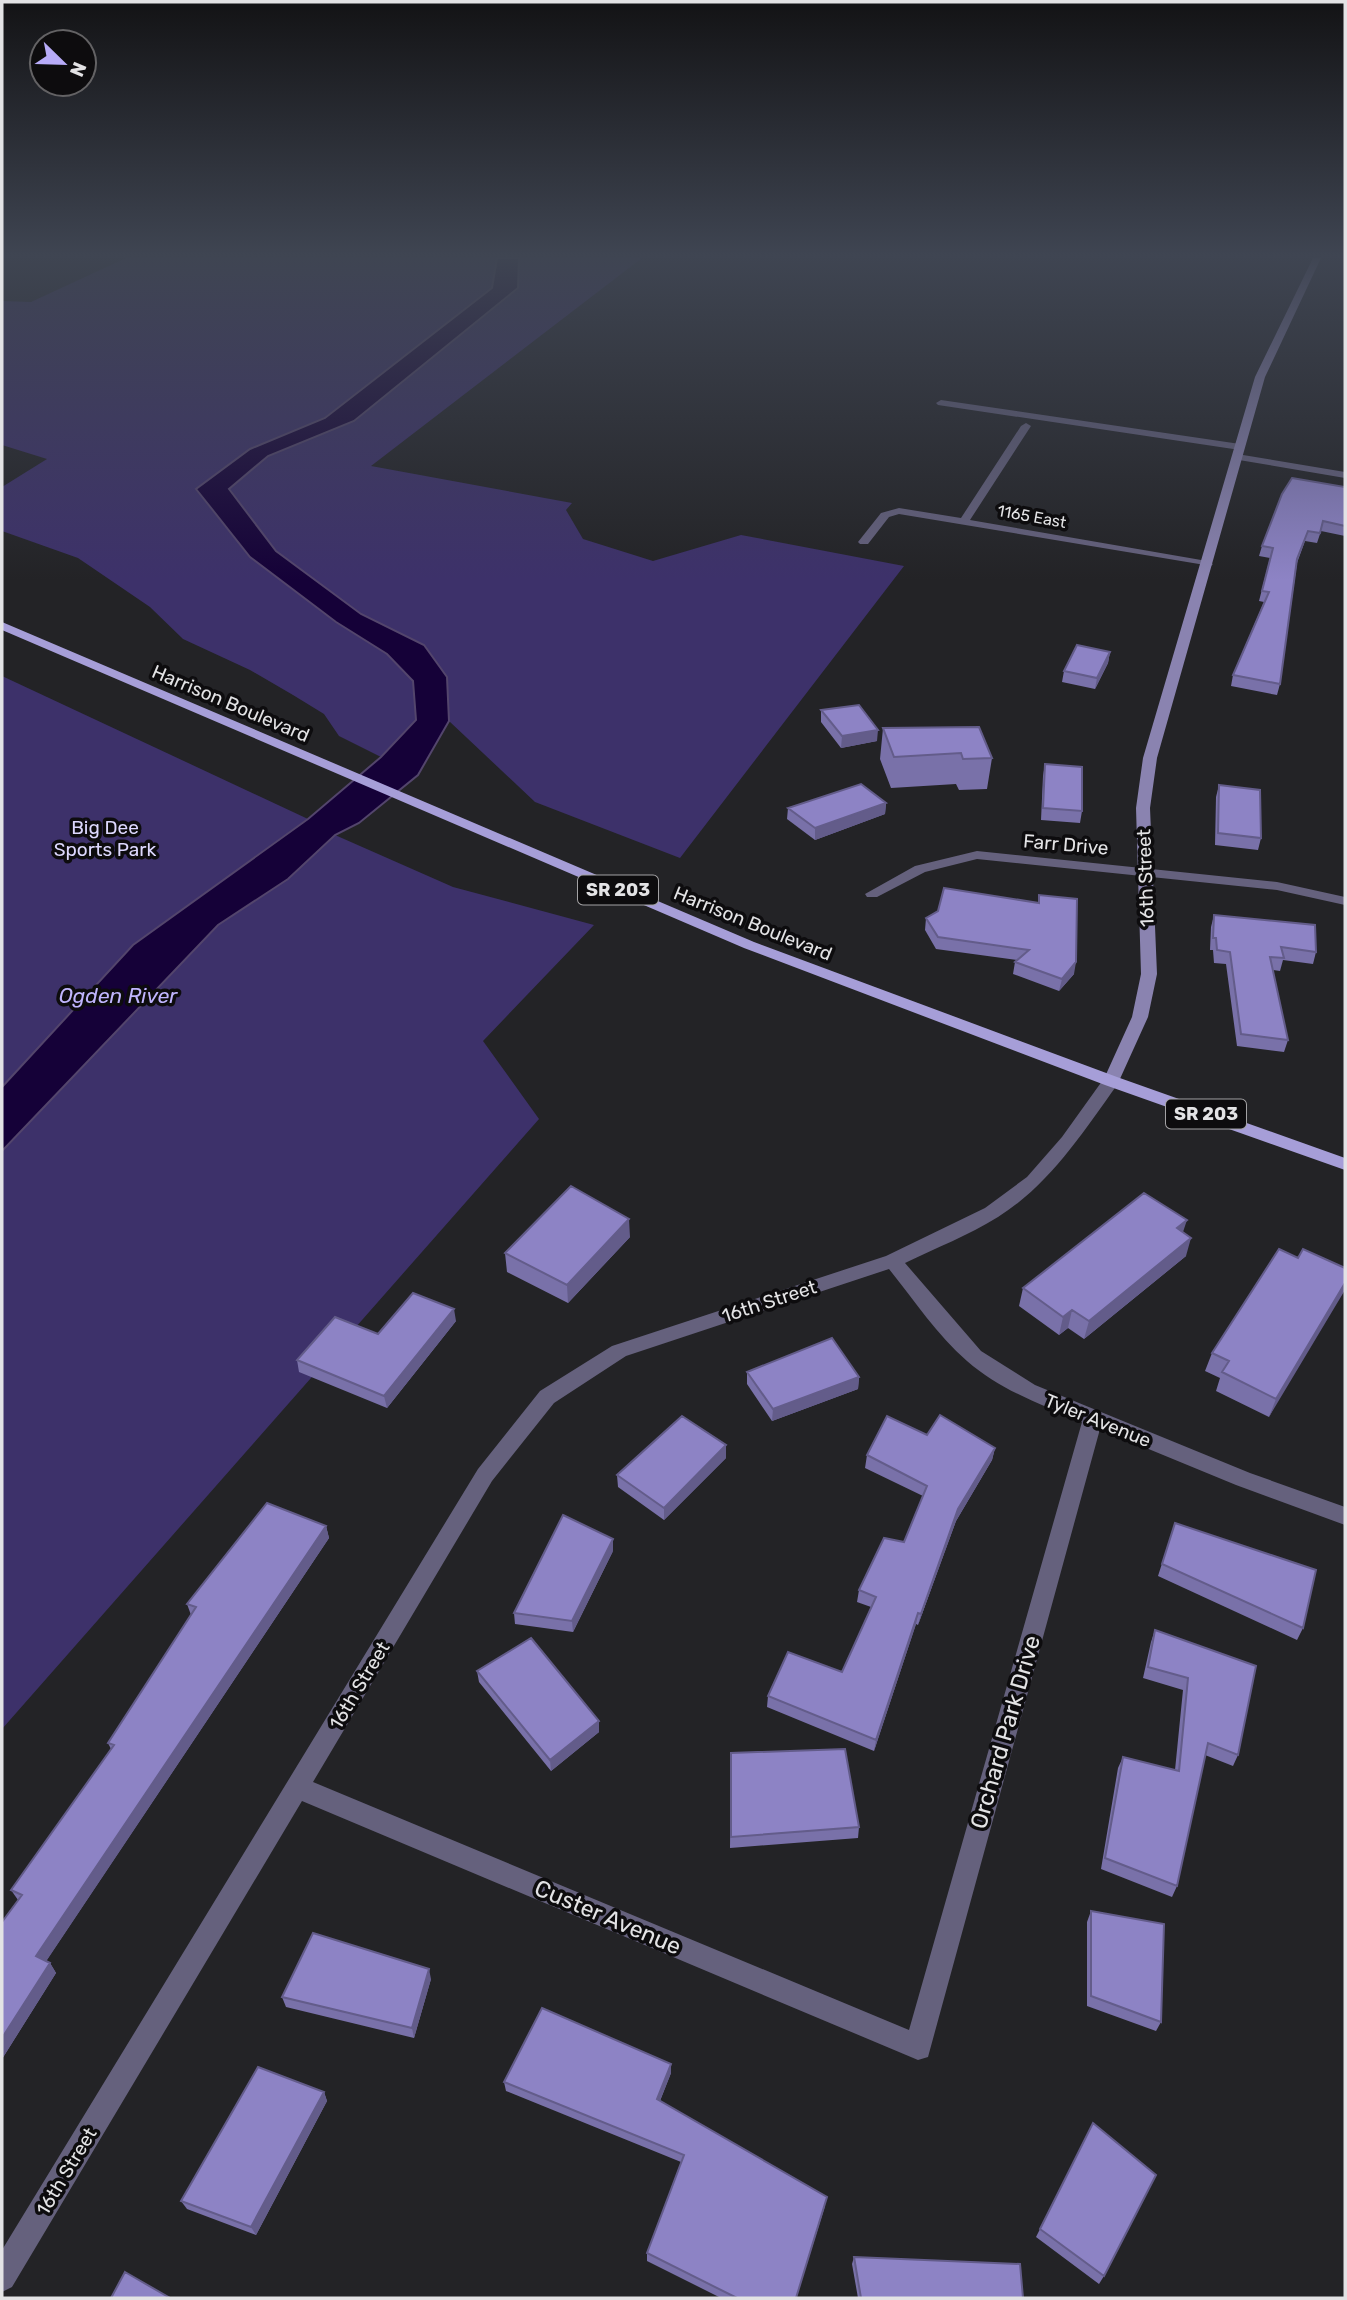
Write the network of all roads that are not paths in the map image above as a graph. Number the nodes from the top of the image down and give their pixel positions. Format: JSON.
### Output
{"nodes":[{"id":1,"x":1266,"y":365,"type":"edge"},
{"id":2,"x":941,"y":403,"type":"dead end"},
{"id":3,"x":1026,"y":426,"type":"dead end"},
{"id":4,"x":1239,"y":452,"type":"junction"},
{"id":5,"x":1345,"y":475,"type":"edge"},
{"id":6,"x":965,"y":520,"type":"junction"},
{"id":7,"x":864,"y":542,"type":"dead end"},
{"id":8,"x":1207,"y":564,"type":"junction"},
{"id":9,"x":2,"y":626,"type":"edge"},
{"id":10,"x":1146,"y":871,"type":"junction"},
{"id":11,"x":872,"y":894,"type":"dead end"},
{"id":12,"x":1345,"y":901,"type":"edge"},
{"id":13,"x":1111,"y":1080,"type":"junction"},
{"id":14,"x":1345,"y":1164,"type":"edge"},
{"id":15,"x":893,"y":1261,"type":"junction"},
{"id":16,"x":1093,"y":1418,"type":"junction"},
{"id":17,"x":1345,"y":1516,"type":"edge"},
{"id":18,"x":298,"y":1787,"type":"junction"},
{"id":19,"x":918,"y":2047,"type":"joint"},
{"id":20,"x":2,"y":2277,"type":"edge"}],
"edges":[{"from":1,"to":4,"type":"street","name":"16th Street"},
{"from":2,"to":4,"type":"street"},
{"from":3,"to":6,"type":"street"},
{"from":4,"to":5,"type":"street"},
{"from":4,"to":8,"type":"street","name":"16th Street"},
{"from":6,"to":7,"type":"street","name":"1165 East"},
{"from":6,"to":8,"type":"street","name":"1165 East"},
{"from":8,"to":10,"type":"street","name":"16th Street"},
{"from":9,"to":13,"type":"main road","name":"Harrison Boulevard","number":"SR 203"},
{"from":10,"to":11,"type":"street","name":"Farr Drive"},
{"from":10,"to":12,"type":"street","name":"Farr Drive"},
{"from":10,"to":13,"type":"street","name":"16th Street"},
{"from":13,"to":14,"type":"main road","name":"Harrison Boulevard","number":"SR 203"},
{"from":13,"to":15,"type":"street","name":"16th Street"},
{"from":15,"to":16,"type":"street","name":"Tyler Avenue"},
{"from":15,"to":18,"type":"street","name":"16th Street"},
{"from":16,"to":17,"type":"street","name":"Tyler Avenue"},
{"from":16,"to":19,"type":"street","name":"Orchard Park Drive"},
{"from":18,"to":19,"type":"street","name":"Custer Avenue"},
{"from":18,"to":20,"type":"street","name":"16th Street"}]}
